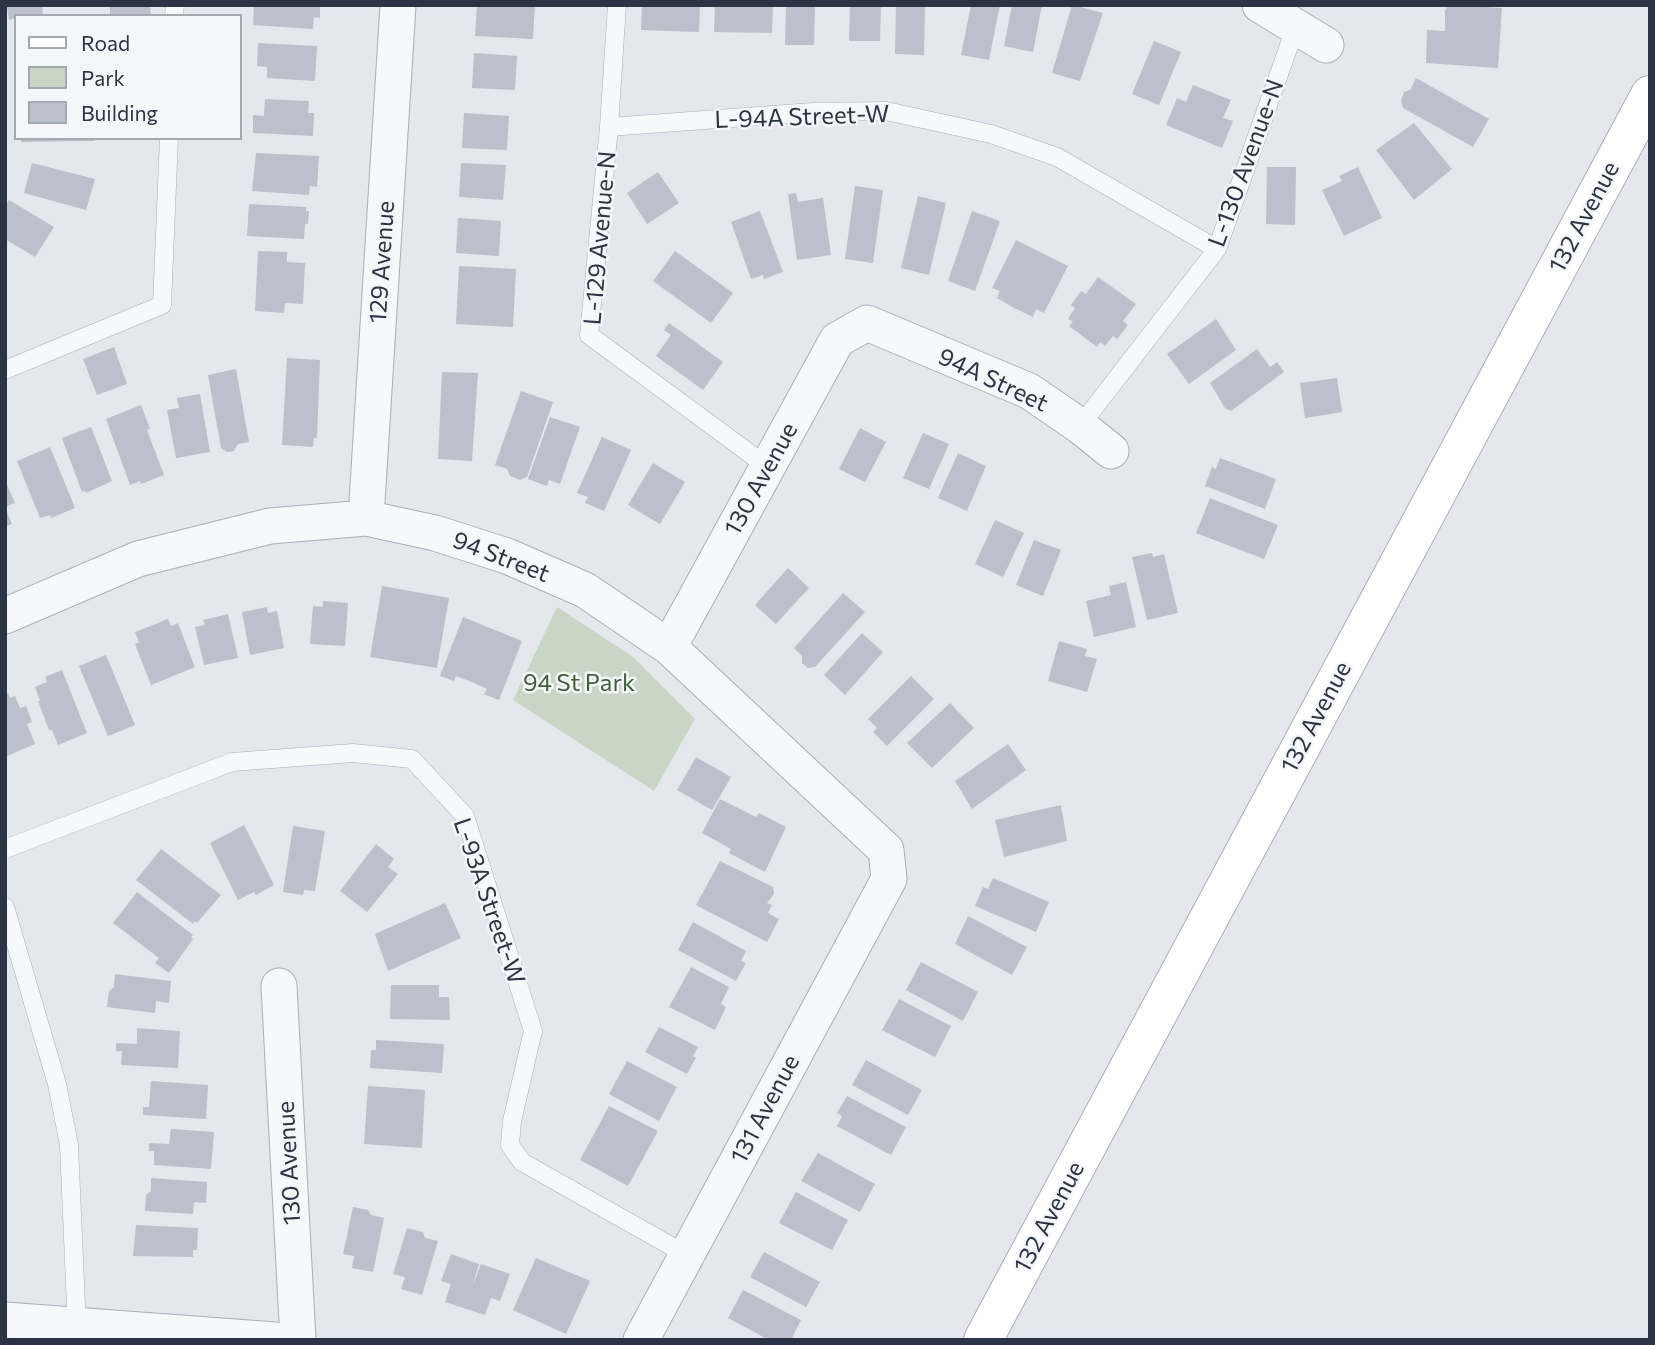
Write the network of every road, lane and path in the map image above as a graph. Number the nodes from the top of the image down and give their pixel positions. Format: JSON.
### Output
{"nodes":[{"id":1,"x":398,"y":5,"type":"edge"},
{"id":2,"x":617,"y":5,"type":"edge"},
{"id":3,"x":1260,"y":5,"type":"edge"},
{"id":4,"x":1296,"y":26,"type":"junction"},
{"id":5,"x":1326,"y":45,"type":"dead end"},
{"id":6,"x":1650,"y":94,"type":"edge"},
{"id":7,"x":609,"y":127,"type":"junction"},
{"id":8,"x":169,"y":140,"type":"edge"},
{"id":9,"x":1216,"y":249,"type":"junction"},
{"id":10,"x":867,"y":323,"type":"joint"},
{"id":11,"x":5,"y":370,"type":"edge"},
{"id":12,"x":1080,"y":426,"type":"junction"},
{"id":13,"x":1111,"y":451,"type":"dead end"},
{"id":14,"x":768,"y":467,"type":"junction"},
{"id":15,"x":366,"y":518,"type":"junction"},
{"id":16,"x":5,"y":615,"type":"edge"},
{"id":17,"x":669,"y":647,"type":"junction"},
{"id":18,"x":5,"y":849,"type":"edge"},
{"id":19,"x":889,"y":879,"type":"joint"},
{"id":20,"x":5,"y":907,"type":"edge"},
{"id":21,"x":279,"y":986,"type":"dead end"},
{"id":22,"x":687,"y":1255,"type":"junction"},
{"id":23,"x":5,"y":1320,"type":"edge"},
{"id":24,"x":78,"y":1333,"type":"edge"},
{"id":25,"x":275,"y":1340,"type":"edge"},
{"id":26,"x":298,"y":1340,"type":"edge"},
{"id":27,"x":641,"y":1340,"type":"edge"},
{"id":28,"x":983,"y":1340,"type":"edge"}],
"edges":[{"from":1,"to":15,"type":"street","name":"129 Avenue"},
{"from":2,"to":7,"type":"lane","name":"L-129 Avenue-N"},
{"from":3,"to":4,"type":"street"},
{"from":4,"to":5,"type":"street"},
{"from":4,"to":9,"type":"lane","name":"L-130 Avenue-N"},
{"from":6,"to":28,"type":"main road","name":"132 Avenue"},
{"from":7,"to":9,"type":"lane","name":"L-94A Street-W"},
{"from":7,"to":14,"type":"lane","name":"L-129 Avenue-N"},
{"from":8,"to":11,"type":"lane"},
{"from":9,"to":12,"type":"lane","name":"L-130 Avenue-N"},
{"from":10,"to":12,"type":"street","name":"94A Street"},
{"from":10,"to":14,"type":"street","name":"130 Avenue"},
{"from":12,"to":13,"type":"street","name":"94A Street"},
{"from":14,"to":17,"type":"street","name":"130 Avenue"},
{"from":15,"to":16,"type":"street","name":"94 Street"},
{"from":15,"to":17,"type":"street","name":"94 Street"},
{"from":17,"to":19,"type":"street","name":"94 Street"},
{"from":18,"to":22,"type":"lane","name":"L-93A Street-W"},
{"from":19,"to":22,"type":"street","name":"131 Avenue"},
{"from":20,"to":24,"type":"lane"},
{"from":21,"to":26,"type":"street","name":"130 Avenue"},
{"from":22,"to":27,"type":"street","name":"131 Avenue"},
{"from":23,"to":24,"type":"street"},
{"from":24,"to":25,"type":"street"}]}
